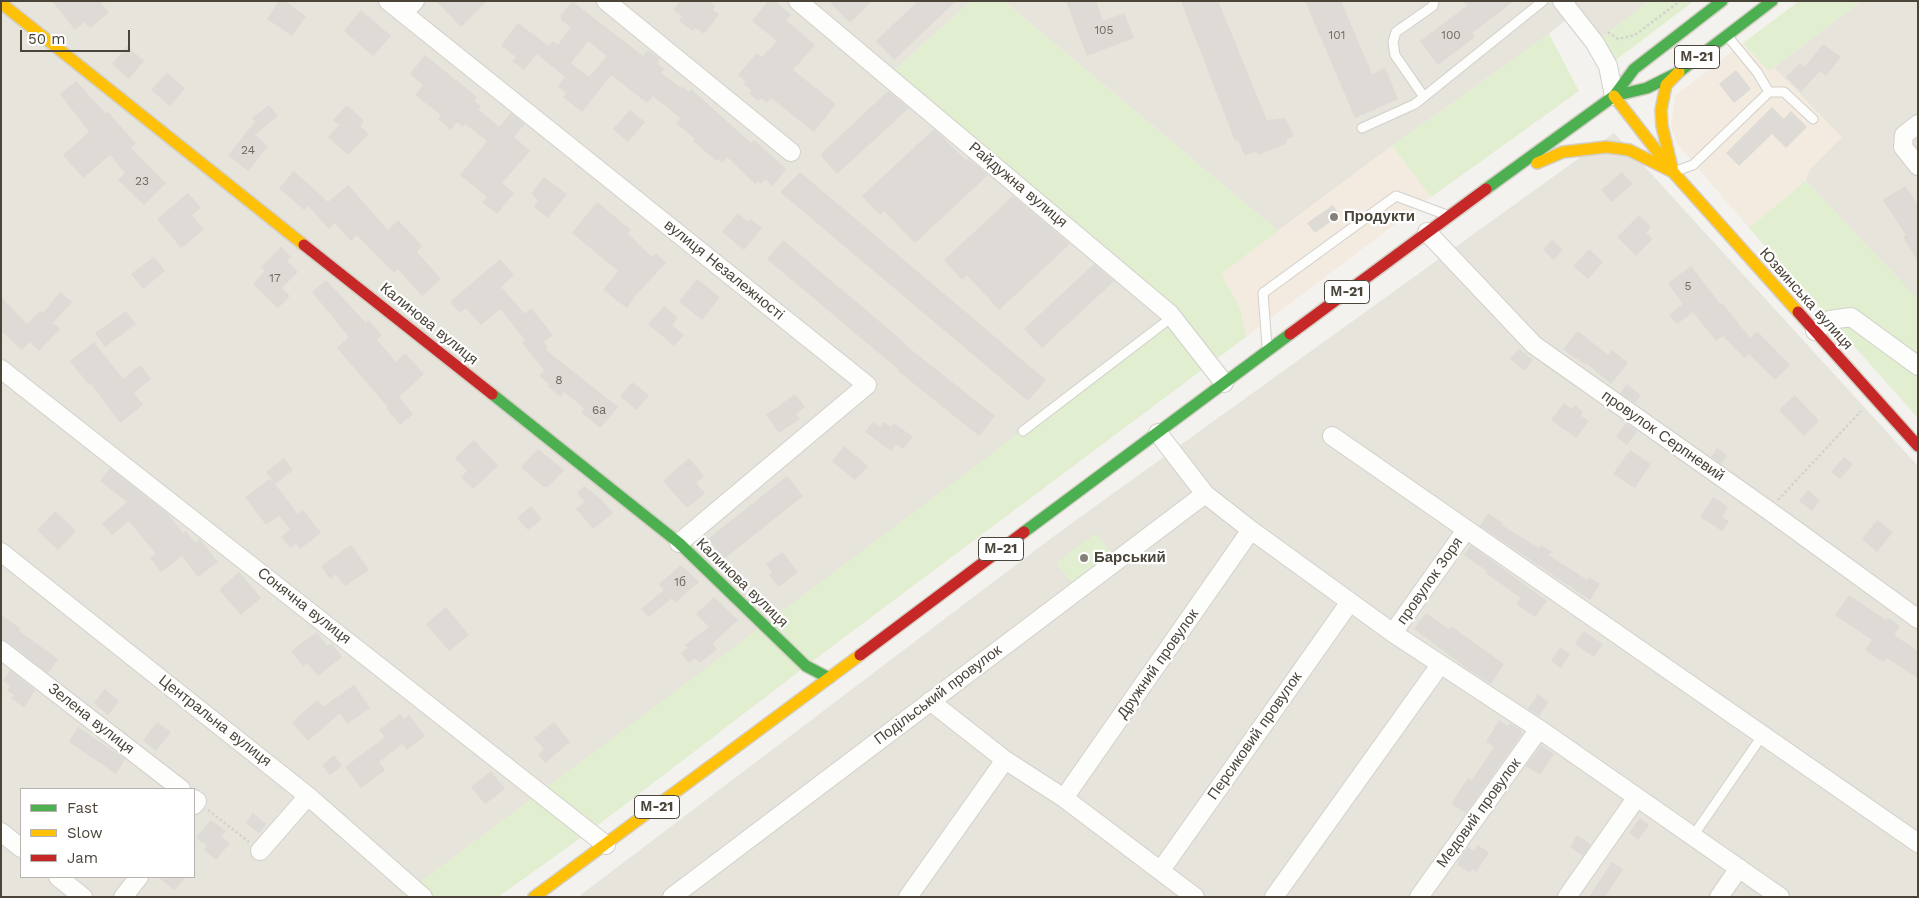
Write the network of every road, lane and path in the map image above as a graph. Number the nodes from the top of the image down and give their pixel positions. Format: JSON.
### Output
{"nodes":[{"id":1,"x":388,"y":1,"type":"edge"},
{"id":2,"x":606,"y":1,"type":"edge"},
{"id":3,"x":798,"y":1,"type":"edge"},
{"id":4,"x":1434,"y":1,"type":"edge"},
{"id":5,"x":1543,"y":1,"type":"edge"},
{"id":6,"x":1562,"y":1,"type":"edge"},
{"id":7,"x":1680,"y":1,"type":"edge"},
{"id":8,"x":1722,"y":1,"type":"edge"},
{"id":9,"x":1772,"y":1,"type":"edge"},
{"id":10,"x":1,"y":3,"type":"edge"},
{"id":11,"x":409,"y":7,"type":"edge"},
{"id":12,"x":1602,"y":28,"type":"dead end"},
{"id":13,"x":1726,"y":35,"type":"junction"},
{"id":14,"x":1679,"y":72,"type":"junction"},
{"id":15,"x":1769,"y":92,"type":"junction"},
{"id":16,"x":1614,"y":96,"type":"junction"},
{"id":17,"x":1424,"y":97,"type":"junction"},
{"id":18,"x":1813,"y":119,"type":"dead end"},
{"id":19,"x":1918,"y":124,"type":"edge"},
{"id":20,"x":1362,"y":128,"type":"dead end"},
{"id":21,"x":791,"y":152,"type":"dead end"},
{"id":22,"x":1918,"y":166,"type":"edge"},
{"id":23,"x":1673,"y":172,"type":"junction"},
{"id":24,"x":1505,"y":175,"type":"junction"},
{"id":25,"x":1449,"y":216,"type":"junction"},
{"id":26,"x":1427,"y":232,"type":"junction"},
{"id":27,"x":1172,"y":316,"type":"junction"},
{"id":28,"x":1816,"y":332,"type":"junction"},
{"id":29,"x":1267,"y":351,"type":"junction"},
{"id":30,"x":1918,"y":366,"type":"edge"},
{"id":31,"x":1,"y":369,"type":"edge"},
{"id":32,"x":1224,"y":383,"type":"junction"},
{"id":33,"x":1874,"y":398,"type":"junction"},
{"id":34,"x":1023,"y":431,"type":"dead end"},
{"id":35,"x":1158,"y":433,"type":"junction"},
{"id":36,"x":1332,"y":436,"type":"dead end"},
{"id":37,"x":1918,"y":446,"type":"edge"},
{"id":38,"x":1205,"y":494,"type":"junction"},
{"id":39,"x":1768,"y":510,"type":"junction"},
{"id":40,"x":1251,"y":530,"type":"junction"},
{"id":41,"x":1466,"y":530,"type":"junction"},
{"id":42,"x":679,"y":543,"type":"junction"},
{"id":43,"x":1,"y":552,"type":"edge"},
{"id":44,"x":1350,"y":602,"type":"junction"},
{"id":45,"x":1918,"y":619,"type":"edge"},
{"id":46,"x":1394,"y":633,"type":"junction"},
{"id":47,"x":1,"y":650,"type":"edge"},
{"id":48,"x":1440,"y":665,"type":"junction"},
{"id":49,"x":829,"y":678,"type":"junction"},
{"id":50,"x":930,"y":701,"type":"junction"},
{"id":51,"x":1539,"y":729,"type":"junction"},
{"id":52,"x":1762,"y":736,"type":"junction"},
{"id":53,"x":1005,"y":760,"type":"junction"},
{"id":54,"x":180,"y":788,"type":"edge"},
{"id":55,"x":308,"y":796,"type":"junction"},
{"id":56,"x":1637,"y":796,"type":"junction"},
{"id":57,"x":1064,"y":798,"type":"junction"},
{"id":58,"x":195,"y":802,"type":"edge"},
{"id":59,"x":1,"y":832,"type":"edge"},
{"id":60,"x":1694,"y":836,"type":"junction"},
{"id":61,"x":1918,"y":843,"type":"edge"},
{"id":62,"x":606,"y":844,"type":"junction"},
{"id":63,"x":20,"y":847,"type":"edge"},
{"id":64,"x":260,"y":851,"type":"joint"},
{"id":65,"x":1739,"y":868,"type":"junction"},
{"id":66,"x":1161,"y":870,"type":"junction"},
{"id":67,"x":59,"y":878,"type":"edge"},
{"id":68,"x":138,"y":878,"type":"edge"},
{"id":69,"x":411,"y":894,"type":"edge"},
{"id":70,"x":83,"y":897,"type":"edge"},
{"id":71,"x":123,"y":897,"type":"edge"},
{"id":72,"x":534,"y":897,"type":"edge"},
{"id":73,"x":672,"y":897,"type":"edge"},
{"id":74,"x":908,"y":897,"type":"edge"},
{"id":75,"x":1195,"y":897,"type":"edge"},
{"id":76,"x":1274,"y":897,"type":"edge"},
{"id":77,"x":1418,"y":897,"type":"edge"},
{"id":78,"x":1566,"y":897,"type":"edge"},
{"id":79,"x":1719,"y":897,"type":"edge"},
{"id":80,"x":1780,"y":897,"type":"edge"}],
"edges":[{"from":1,"to":11,"type":"street","name":"вулиця Незалежності"},
{"from":2,"to":21,"type":"street"},
{"from":3,"to":27,"type":"street","name":"Райдужна вулиця"},
{"from":4,"to":17,"type":"lane"},
{"from":5,"to":17,"type":"lane"},
{"from":6,"to":16,"type":"street"},
{"from":7,"to":12,"type":"path"},
{"from":8,"to":16,"type":"main road","number":"М-21"},
{"from":9,"to":13,"type":"main road","number":"М-21"},
{"from":10,"to":42,"type":"main road","name":"Калинова вулиця"},
{"from":11,"to":42,"type":"street","name":"вулиця Незалежності"},
{"from":13,"to":14,"type":"main road","number":"М-21"},
{"from":13,"to":15,"type":"lane"},
{"from":14,"to":16,"type":"main road","number":"М-21"},
{"from":14,"to":23,"type":"main road"},
{"from":15,"to":18,"type":"lane"},
{"from":15,"to":23,"type":"lane"},
{"from":16,"to":23,"type":"main road","name":"Юзвинська вулиця"},
{"from":16,"to":24,"type":"main road","number":"М-21"},
{"from":17,"to":20,"type":"lane"},
{"from":19,"to":22,"type":"street"},
{"from":23,"to":24,"type":"main road"},
{"from":23,"to":28,"type":"main road","name":"Юзвинська вулиця"},
{"from":24,"to":25,"type":"main road","number":"М-21"},
{"from":25,"to":26,"type":"main road","number":"М-21"},
{"from":25,"to":29,"type":"lane"},
{"from":26,"to":29,"type":"main road","number":"М-21"},
{"from":26,"to":39,"type":"street","name":"провулок Серпневий"},
{"from":27,"to":32,"type":"street","name":"Райдужна вулиця"},
{"from":27,"to":34,"type":"lane"},
{"from":28,"to":30,"type":"street"},
{"from":28,"to":33,"type":"main road","name":"Юзвинська вулиця"},
{"from":29,"to":32,"type":"main road","number":"М-21"},
{"from":31,"to":62,"type":"street","name":"Сонячна вулиця"},
{"from":32,"to":35,"type":"main road","number":"М-21"},
{"from":33,"to":37,"type":"main road","name":"Юзвинська вулиця"},
{"from":33,"to":39,"type":"path"},
{"from":35,"to":38,"type":"street"},
{"from":35,"to":49,"type":"main road","number":"М-21"},
{"from":36,"to":41,"type":"street"},
{"from":38,"to":40,"type":"street"},
{"from":38,"to":50,"type":"street","name":"Подільський провулок"},
{"from":39,"to":45,"type":"street","name":"провулок Серпневий"},
{"from":40,"to":44,"type":"street"},
{"from":40,"to":57,"type":"street","name":"Дружний провулок"},
{"from":41,"to":46,"type":"street","name":"провулок Зоря"},
{"from":41,"to":52,"type":"street"},
{"from":42,"to":49,"type":"main road","name":"Калинова вулиця"},
{"from":43,"to":55,"type":"street","name":"Центральна вулиця"},
{"from":44,"to":46,"type":"street"},
{"from":44,"to":66,"type":"street","name":"Персиковий провулок"},
{"from":46,"to":48,"type":"street"},
{"from":47,"to":54,"type":"street","name":"Зелена вулиця"},
{"from":48,"to":51,"type":"street"},
{"from":48,"to":76,"type":"street"},
{"from":49,"to":62,"type":"main road","number":"М-21"},
{"from":50,"to":53,"type":"street"},
{"from":50,"to":73,"type":"street","name":"Подільський провулок"},
{"from":51,"to":56,"type":"street"},
{"from":51,"to":77,"type":"street","name":"Медовий провулок"},
{"from":52,"to":60,"type":"lane"},
{"from":52,"to":61,"type":"street"},
{"from":53,"to":57,"type":"street"},
{"from":53,"to":74,"type":"street"},
{"from":55,"to":64,"type":"street"},
{"from":55,"to":69,"type":"street","name":"Центральна вулиця"},
{"from":56,"to":60,"type":"street"},
{"from":56,"to":78,"type":"street"},
{"from":57,"to":66,"type":"street"},
{"from":58,"to":64,"type":"path"},
{"from":59,"to":63,"type":"street"},
{"from":60,"to":65,"type":"street"},
{"from":62,"to":72,"type":"main road","number":"М-21"},
{"from":65,"to":79,"type":"street"},
{"from":65,"to":80,"type":"street"},
{"from":66,"to":75,"type":"street"},
{"from":67,"to":70,"type":"street"},
{"from":68,"to":71,"type":"street"}]}
